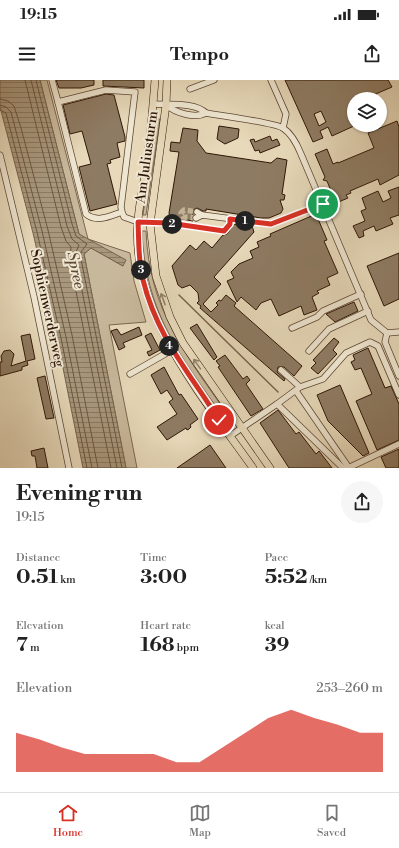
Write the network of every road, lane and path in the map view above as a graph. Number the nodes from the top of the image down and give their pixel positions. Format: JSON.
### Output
{"nodes":[{"id":1,"x":52,"y":80,"type":"edge"},
{"id":2,"x":155,"y":80,"type":"edge"},
{"id":3,"x":167,"y":80,"type":"edge"},
{"id":4,"x":214,"y":80,"type":"edge"},
{"id":5,"x":272,"y":80,"type":"edge"},
{"id":6,"x":190,"y":89,"type":"dead end"},
{"id":7,"x":58,"y":102,"type":"junction"},
{"id":8,"x":154,"y":104,"type":"junction"},
{"id":9,"x":166,"y":105,"type":"junction"},
{"id":10,"x":283,"y":128,"type":"junction"},
{"id":11,"x":0,"y":155,"type":"edge"},
{"id":12,"x":323,"y":204,"type":"junction"},
{"id":13,"x":122,"y":212,"type":"junction"},
{"id":14,"x":196,"y":218,"type":"tunnel mouth"},
{"id":15,"x":230,"y":219,"type":"junction"},
{"id":16,"x":138,"y":222,"type":"junction"},
{"id":17,"x":150,"y":224,"type":"junction"},
{"id":18,"x":361,"y":294,"type":"junction"},
{"id":19,"x":368,"y":311,"type":"junction"},
{"id":20,"x":292,"y":328,"type":"dead end"},
{"id":21,"x":387,"y":333,"type":"junction"},
{"id":22,"x":399,"y":334,"type":"edge"},
{"id":23,"x":170,"y":348,"type":"junction"},
{"id":24,"x":309,"y":351,"type":"dead end"},
{"id":25,"x":280,"y":370,"type":"dead end"},
{"id":26,"x":130,"y":374,"type":"dead end"},
{"id":27,"x":399,"y":376,"type":"edge"},
{"id":28,"x":298,"y":389,"type":"junction"},
{"id":29,"x":399,"y":395,"type":"edge"},
{"id":30,"x":277,"y":404,"type":"junction"},
{"id":31,"x":242,"y":428,"type":"junction"},
{"id":32,"x":230,"y":436,"type":"junction"},
{"id":33,"x":399,"y":444,"type":"edge"},
{"id":34,"x":69,"y":468,"type":"edge"},
{"id":35,"x":253,"y":468,"type":"edge"},
{"id":36,"x":270,"y":468,"type":"edge"},
{"id":37,"x":344,"y":468,"type":"edge"},
{"id":38,"x":348,"y":468,"type":"edge"}],
"edges":[{"from":1,"to":7,"type":"street"},
{"from":2,"to":8,"type":"main road","name":"Am Juliusturm"},
{"from":3,"to":9,"type":"main road","name":"Am Juliusturm"},
{"from":4,"to":6,"type":"street"},
{"from":5,"to":10,"type":"street"},
{"from":7,"to":13,"type":"street"},
{"from":7,"to":13,"type":"street"},
{"from":8,"to":9,"type":"street"},
{"from":8,"to":16,"type":"main road","name":"Am Juliusturm"},
{"from":9,"to":10,"type":"street"},
{"from":9,"to":17,"type":"main road","name":"Am Juliusturm"},
{"from":10,"to":12,"type":"street"},
{"from":11,"to":34,"type":"street","name":"Sophienwerderweg"},
{"from":12,"to":15,"type":"street"},
{"from":12,"to":18,"type":"street"},
{"from":13,"to":16,"type":"street"},
{"from":14,"to":15,"type":"street"},
{"from":15,"to":17,"type":"street"},
{"from":16,"to":17,"type":"street"},
{"from":16,"to":23,"type":"main road","name":"Am Juliusturm"},
{"from":31,"to":17,"type":"main road","name":"Am Juliusturm","one_way":true},
{"from":18,"to":19,"type":"street"},
{"from":18,"to":20,"type":"street"},
{"from":19,"to":21,"type":"street"},
{"from":19,"to":24,"type":"street"},
{"from":21,"to":22,"type":"street"},
{"from":21,"to":27,"type":"street"},
{"from":23,"to":26,"type":"street"},
{"from":23,"to":32,"type":"main road","name":"Am Juliusturm"},
{"from":25,"to":28,"type":"street"},
{"from":28,"to":29,"type":"street"},
{"from":28,"to":30,"type":"street"},
{"from":28,"to":38,"type":"street"},
{"from":30,"to":31,"type":"street"},
{"from":30,"to":37,"type":"street"},
{"from":31,"to":32,"type":"street"},
{"from":31,"to":36,"type":"main road","name":"Am Juliusturm"},
{"from":32,"to":35,"type":"main road","name":"Am Juliusturm"},
{"from":33,"to":38,"type":"street"}]}
